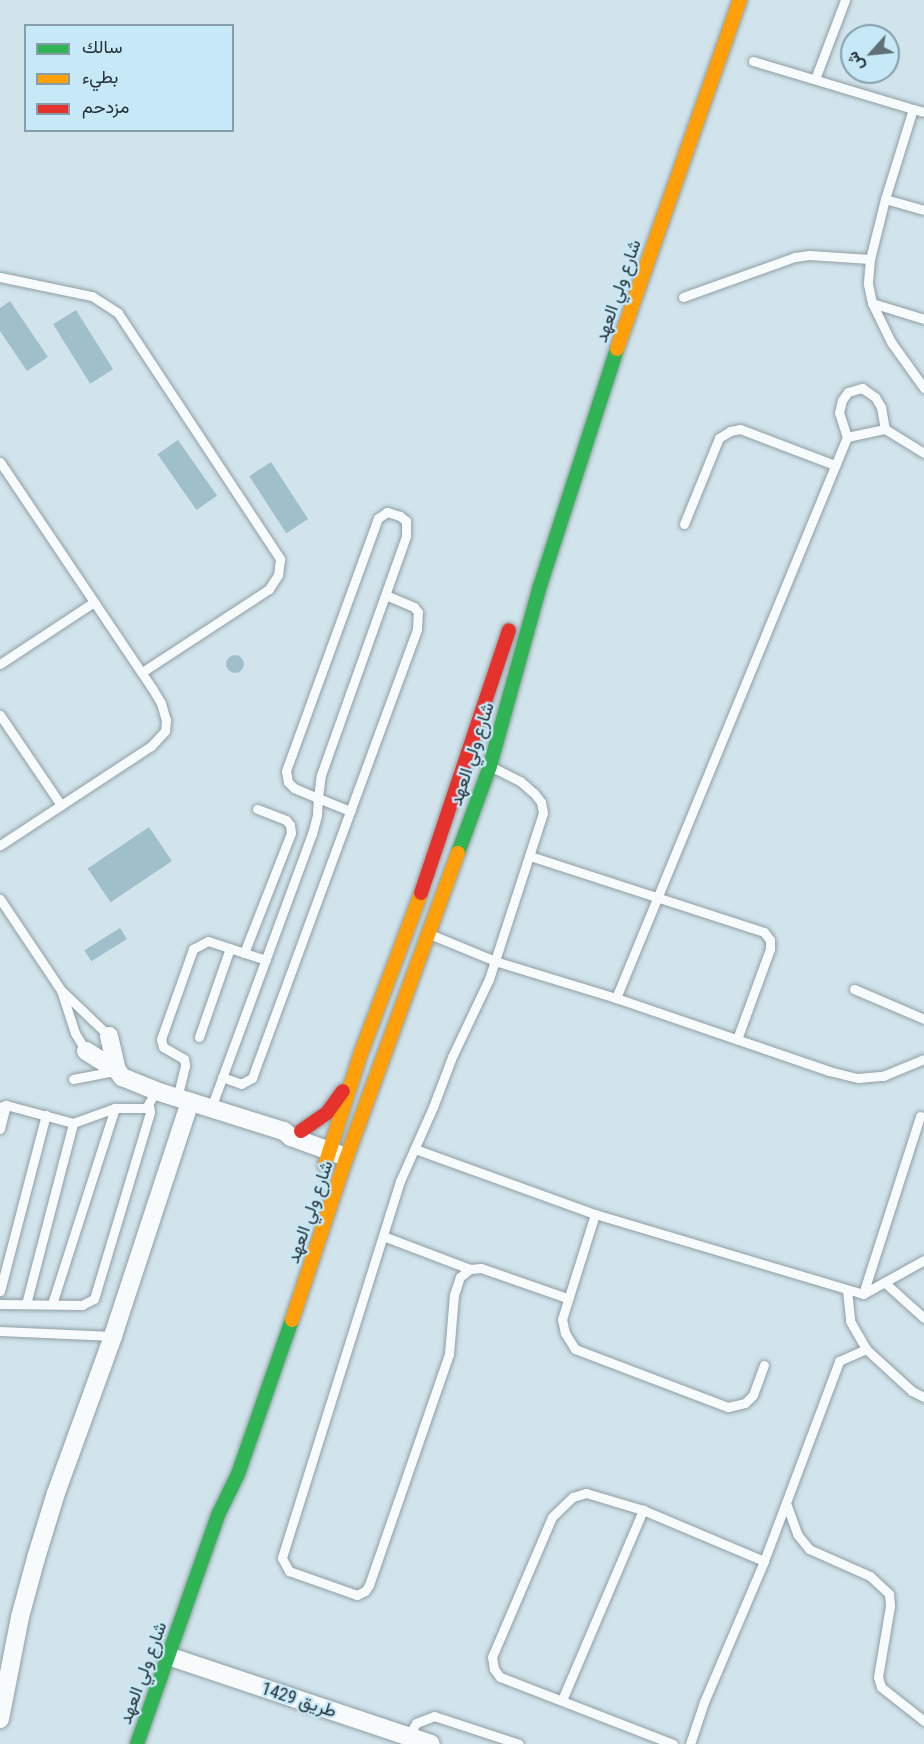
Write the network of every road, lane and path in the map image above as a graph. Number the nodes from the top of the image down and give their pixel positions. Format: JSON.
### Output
{"nodes":[{"id":1,"x":730,"y":0,"type":"edge"},
{"id":2,"x":740,"y":0,"type":"edge"},
{"id":3,"x":845,"y":0,"type":"edge"},
{"id":4,"x":753,"y":61,"type":"dead end"},
{"id":5,"x":814,"y":79,"type":"junction"},
{"id":6,"x":913,"y":109,"type":"junction"},
{"id":7,"x":924,"y":112,"type":"edge"},
{"id":8,"x":885,"y":199,"type":"junction"},
{"id":9,"x":924,"y":210,"type":"edge"},
{"id":10,"x":870,"y":259,"type":"junction"},
{"id":11,"x":0,"y":277,"type":"edge"},
{"id":12,"x":683,"y":297,"type":"dead end"},
{"id":13,"x":872,"y":303,"type":"junction"},
{"id":14,"x":924,"y":319,"type":"edge"},
{"id":15,"x":924,"y":388,"type":"edge"},
{"id":16,"x":885,"y":429,"type":"junction"},
{"id":17,"x":847,"y":437,"type":"junction"},
{"id":18,"x":924,"y":453,"type":"edge"},
{"id":19,"x":0,"y":462,"type":"edge"},
{"id":20,"x":835,"y":465,"type":"junction"},
{"id":21,"x":684,"y":524,"type":"dead end"},
{"id":22,"x":543,"y":531,"type":"dead end"},
{"id":23,"x":386,"y":595,"type":"junction"},
{"id":24,"x":94,"y":602,"type":"junction"},
{"id":25,"x":512,"y":619,"type":"dead end"},
{"id":26,"x":0,"y":664,"type":"edge"},
{"id":27,"x":142,"y":672,"type":"junction"},
{"id":28,"x":0,"y":715,"type":"edge"},
{"id":29,"x":490,"y":766,"type":"junction"},
{"id":30,"x":318,"y":798,"type":"junction"},
{"id":31,"x":61,"y":805,"type":"junction"},
{"id":32,"x":257,"y":809,"type":"dead end"},
{"id":33,"x":350,"y":812,"type":"junction"},
{"id":34,"x":0,"y":845,"type":"edge"},
{"id":35,"x":530,"y":856,"type":"junction"},
{"id":36,"x":0,"y":899,"type":"edge"},
{"id":37,"x":657,"y":899,"type":"junction"},
{"id":38,"x":407,"y":926,"type":"junction"},
{"id":39,"x":429,"y":933,"type":"junction"},
{"id":40,"x":230,"y":948,"type":"junction"},
{"id":41,"x":244,"y":953,"type":"junction"},
{"id":42,"x":266,"y":960,"type":"junction"},
{"id":43,"x":495,"y":960,"type":"junction"},
{"id":44,"x":854,"y":989,"type":"dead end"},
{"id":45,"x":61,"y":990,"type":"junction"},
{"id":46,"x":616,"y":998,"type":"junction"},
{"id":47,"x":924,"y":1019,"type":"edge"},
{"id":48,"x":109,"y":1036,"type":"joint"},
{"id":49,"x":199,"y":1037,"type":"dead end"},
{"id":50,"x":737,"y":1039,"type":"junction"},
{"id":51,"x":86,"y":1051,"type":"joint"},
{"id":52,"x":924,"y":1059,"type":"edge"},
{"id":53,"x":117,"y":1070,"type":"junction"},
{"id":54,"x":354,"y":1074,"type":"junction"},
{"id":55,"x":222,"y":1077,"type":"junction"},
{"id":56,"x":73,"y":1078,"type":"dead end"},
{"id":57,"x":152,"y":1099,"type":"junction"},
{"id":58,"x":184,"y":1100,"type":"junction"},
{"id":59,"x":3,"y":1106,"type":"edge"},
{"id":60,"x":115,"y":1108,"type":"junction"},
{"id":61,"x":211,"y":1108,"type":"junction"},
{"id":62,"x":46,"y":1115,"type":"junction"},
{"id":63,"x":920,"y":1116,"type":"dead end"},
{"id":64,"x":73,"y":1123,"type":"junction"},
{"id":65,"x":0,"y":1129,"type":"edge"},
{"id":66,"x":295,"y":1134,"type":"junction"},
{"id":67,"x":415,"y":1149,"type":"junction"},
{"id":68,"x":340,"y":1152,"type":"junction"},
{"id":69,"x":595,"y":1214,"type":"junction"},
{"id":70,"x":383,"y":1236,"type":"junction"},
{"id":71,"x":924,"y":1260,"type":"edge"},
{"id":72,"x":470,"y":1269,"type":"junction"},
{"id":73,"x":884,"y":1282,"type":"junction"},
{"id":74,"x":847,"y":1290,"type":"junction"},
{"id":75,"x":0,"y":1291,"type":"edge"},
{"id":76,"x":863,"y":1294,"type":"junction"},
{"id":77,"x":567,"y":1298,"type":"junction"},
{"id":78,"x":0,"y":1304,"type":"edge"},
{"id":79,"x":26,"y":1304,"type":"junction"},
{"id":80,"x":52,"y":1304,"type":"junction"},
{"id":81,"x":924,"y":1318,"type":"edge"},
{"id":82,"x":0,"y":1331,"type":"edge"},
{"id":83,"x":113,"y":1336,"type":"junction"},
{"id":84,"x":866,"y":1349,"type":"junction"},
{"id":85,"x":764,"y":1365,"type":"dead end"},
{"id":86,"x":924,"y":1397,"type":"edge"},
{"id":87,"x":248,"y":1401,"type":"dead end"},
{"id":88,"x":786,"y":1502,"type":"junction"},
{"id":89,"x":642,"y":1510,"type":"junction"},
{"id":90,"x":219,"y":1513,"type":"junction"},
{"id":91,"x":764,"y":1561,"type":"junction"},
{"id":92,"x":168,"y":1656,"type":"junction"},
{"id":93,"x":562,"y":1700,"type":"junction"},
{"id":94,"x":0,"y":1719,"type":"edge"},
{"id":95,"x":924,"y":1721,"type":"edge"},
{"id":96,"x":408,"y":1736,"type":"junction"},
{"id":97,"x":137,"y":1744,"type":"edge"},
{"id":98,"x":431,"y":1744,"type":"edge"},
{"id":99,"x":519,"y":1744,"type":"edge"},
{"id":100,"x":673,"y":1744,"type":"edge"},
{"id":101,"x":690,"y":1744,"type":"edge"}],
"edges":[{"from":1,"to":22,"type":"main road","name":"شارع ولي العهد"},
{"from":2,"to":29,"type":"main road","name":"شارع ولي العهد"},
{"from":3,"to":5,"type":"lane"},
{"from":4,"to":5,"type":"lane"},
{"from":5,"to":6,"type":"lane"},
{"from":6,"to":7,"type":"lane"},
{"from":6,"to":8,"type":"lane"},
{"from":8,"to":9,"type":"lane"},
{"from":8,"to":10,"type":"lane"},
{"from":10,"to":12,"type":"lane"},
{"from":10,"to":13,"type":"lane"},
{"from":11,"to":27,"type":"lane"},
{"from":13,"to":14,"type":"lane"},
{"from":13,"to":15,"type":"lane"},
{"from":16,"to":17,"type":"lane"},
{"from":16,"to":17,"type":"lane"},
{"from":16,"to":18,"type":"lane"},
{"from":17,"to":20,"type":"lane"},
{"from":19,"to":24,"type":"lane"},
{"from":20,"to":21,"type":"lane"},
{"from":20,"to":37,"type":"lane"},
{"from":23,"to":30,"type":"lane"},
{"from":23,"to":30,"type":"lane"},
{"from":23,"to":33,"type":"lane"},
{"from":24,"to":26,"type":"lane"},
{"from":24,"to":27,"type":"lane"},
{"from":25,"to":38,"type":"main road","name":"شارع ولي العهد"},
{"from":27,"to":31,"type":"lane"},
{"from":28,"to":31,"type":"lane"},
{"from":29,"to":35,"type":"lane"},
{"from":29,"to":39,"type":"main road","name":"شارع ولي العهد"},
{"from":30,"to":33,"type":"lane"},
{"from":30,"to":42,"type":"lane"},
{"from":31,"to":34,"type":"lane"},
{"from":32,"to":41,"type":"lane"},
{"from":33,"to":55,"type":"lane"},
{"from":35,"to":37,"type":"lane"},
{"from":35,"to":43,"type":"lane"},
{"from":36,"to":45,"type":"lane"},
{"from":37,"to":46,"type":"lane"},
{"from":37,"to":50,"type":"lane"},
{"from":38,"to":39,"type":"lane"},
{"from":38,"to":54,"type":"main road","name":"شارع ولي العهد"},
{"from":39,"to":43,"type":"lane"},
{"from":39,"to":68,"type":"main road","name":"شارع ولي العهد"},
{"from":40,"to":41,"type":"lane"},
{"from":40,"to":49,"type":"lane"},
{"from":40,"to":58,"type":"lane"},
{"from":41,"to":42,"type":"lane"},
{"from":42,"to":55,"type":"lane"},
{"from":43,"to":46,"type":"lane"},
{"from":43,"to":67,"type":"lane"},
{"from":44,"to":47,"type":"lane"},
{"from":45,"to":48,"type":"lane"},
{"from":45,"to":51,"type":"lane"},
{"from":46,"to":50,"type":"lane"},
{"from":48,"to":53,"type":"street"},
{"from":50,"to":52,"type":"lane"},
{"from":51,"to":53,"type":"street"},
{"from":53,"to":56,"type":"lane"},
{"from":53,"to":57,"type":"street"},
{"from":54,"to":66,"type":"main road"},
{"from":54,"to":68,"type":"main road","name":"شارع ولي العهد"},
{"from":55,"to":61,"type":"lane"},
{"from":57,"to":58,"type":"street"},
{"from":57,"to":60,"type":"lane"},
{"from":57,"to":80,"type":"lane"},
{"from":58,"to":61,"type":"street"},
{"from":58,"to":83,"type":"street"},
{"from":59,"to":62,"type":"lane"},
{"from":59,"to":65,"type":"lane"},
{"from":60,"to":64,"type":"lane"},
{"from":60,"to":80,"type":"lane"},
{"from":61,"to":66,"type":"street"},
{"from":62,"to":64,"type":"lane"},
{"from":62,"to":75,"type":"lane"},
{"from":63,"to":76,"type":"lane"},
{"from":64,"to":79,"type":"lane"},
{"from":66,"to":68,"type":"street"},
{"from":66,"to":68,"type":"main road","name":"شارع ولي العهد"},
{"from":67,"to":69,"type":"lane"},
{"from":67,"to":70,"type":"lane"},
{"from":68,"to":90,"type":"main road","name":"شارع ولي العهد"},
{"from":69,"to":74,"type":"lane"},
{"from":69,"to":77,"type":"lane"},
{"from":70,"to":72,"type":"lane"},
{"from":70,"to":72,"type":"lane"},
{"from":71,"to":73,"type":"lane"},
{"from":72,"to":77,"type":"lane"},
{"from":73,"to":76,"type":"lane"},
{"from":73,"to":81,"type":"lane"},
{"from":74,"to":76,"type":"lane"},
{"from":74,"to":84,"type":"lane"},
{"from":77,"to":85,"type":"lane"},
{"from":78,"to":79,"type":"lane"},
{"from":79,"to":80,"type":"lane"},
{"from":82,"to":83,"type":"lane"},
{"from":83,"to":94,"type":"street"},
{"from":84,"to":86,"type":"lane"},
{"from":84,"to":88,"type":"lane"},
{"from":87,"to":90,"type":"main road","name":"شارع ولي العهد"},
{"from":88,"to":91,"type":"lane"},
{"from":88,"to":95,"type":"lane"},
{"from":89,"to":91,"type":"lane"},
{"from":89,"to":93,"type":"lane"},
{"from":89,"to":93,"type":"lane"},
{"from":90,"to":92,"type":"main road","name":"شارع ولي العهد"},
{"from":91,"to":101,"type":"lane"},
{"from":92,"to":96,"type":"street","name":"طريق 1429"},
{"from":92,"to":97,"type":"main road","name":"شارع ولي العهد"},
{"from":93,"to":100,"type":"lane"},
{"from":96,"to":98,"type":"street","name":"طريق 1429"},
{"from":96,"to":99,"type":"lane"}]}
